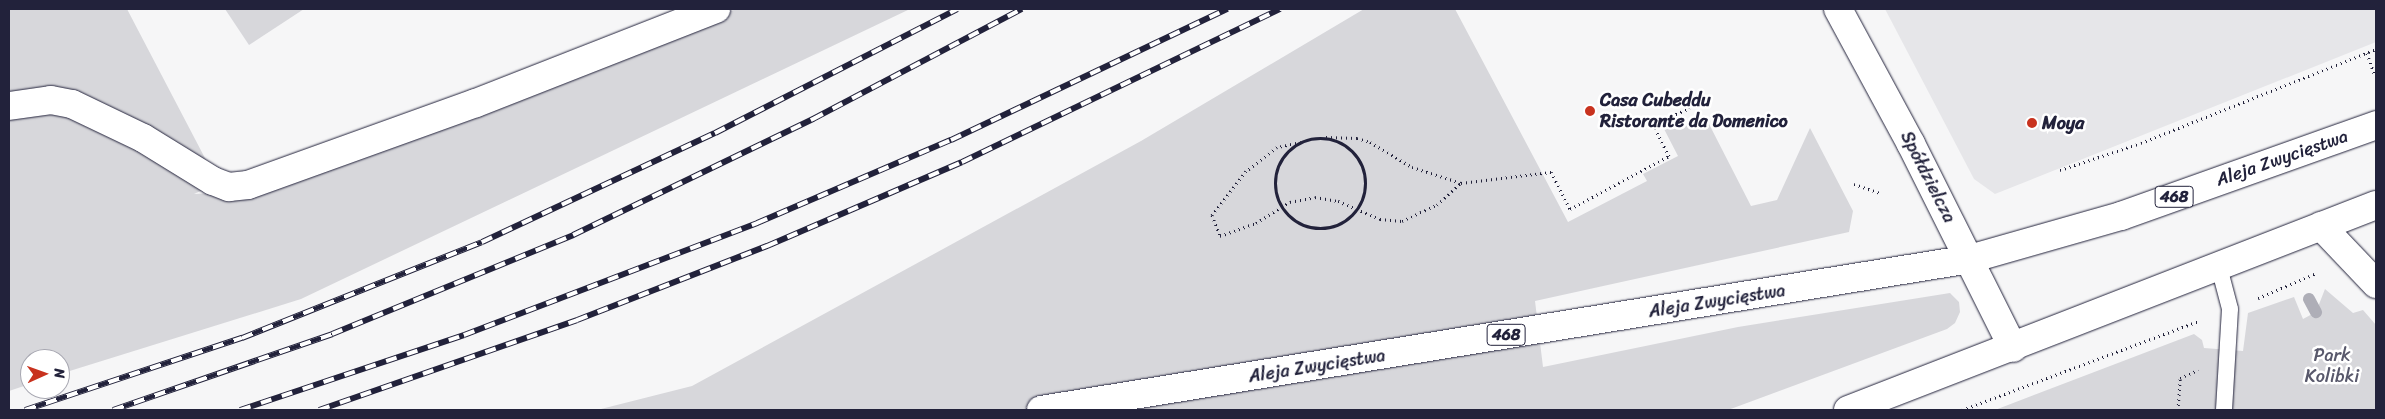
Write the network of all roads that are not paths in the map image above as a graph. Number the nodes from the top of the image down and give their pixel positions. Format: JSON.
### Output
{"nodes":[{"id":1,"x":716,"y":9,"type":"edge"},
{"id":2,"x":1838,"y":9,"type":"edge"},
{"id":3,"x":9,"y":106,"type":"edge"},
{"id":4,"x":2376,"y":125,"type":"edge"},
{"id":5,"x":2376,"y":205,"type":"edge"},
{"id":6,"x":2322,"y":226,"type":"junction"},
{"id":7,"x":1970,"y":259,"type":"junction"},
{"id":8,"x":2219,"y":267,"type":"junction"},
{"id":9,"x":2376,"y":284,"type":"edge"},
{"id":10,"x":2012,"y":348,"type":"junction"},
{"id":11,"x":1041,"y":410,"type":"edge"},
{"id":12,"x":1848,"y":410,"type":"edge"},
{"id":13,"x":2224,"y":410,"type":"edge"}],
"edges":[{"from":1,"to":3,"type":"main road"},
{"from":2,"to":7,"type":"main road","name":"Spółdzielcza"},
{"from":4,"to":7,"type":"main road","name":"Aleja Zwycięstwa","number":"468"},
{"from":5,"to":6,"type":"main road"},
{"from":6,"to":8,"type":"main road"},
{"from":6,"to":9,"type":"main road"},
{"from":7,"to":10,"type":"main road","name":"Spółdzielcza"},
{"from":7,"to":11,"type":"main road","name":"Aleja Zwycięstwa","number":"468"},
{"from":8,"to":10,"type":"main road"},
{"from":8,"to":13,"type":"lane"},
{"from":10,"to":12,"type":"main road"}]}
